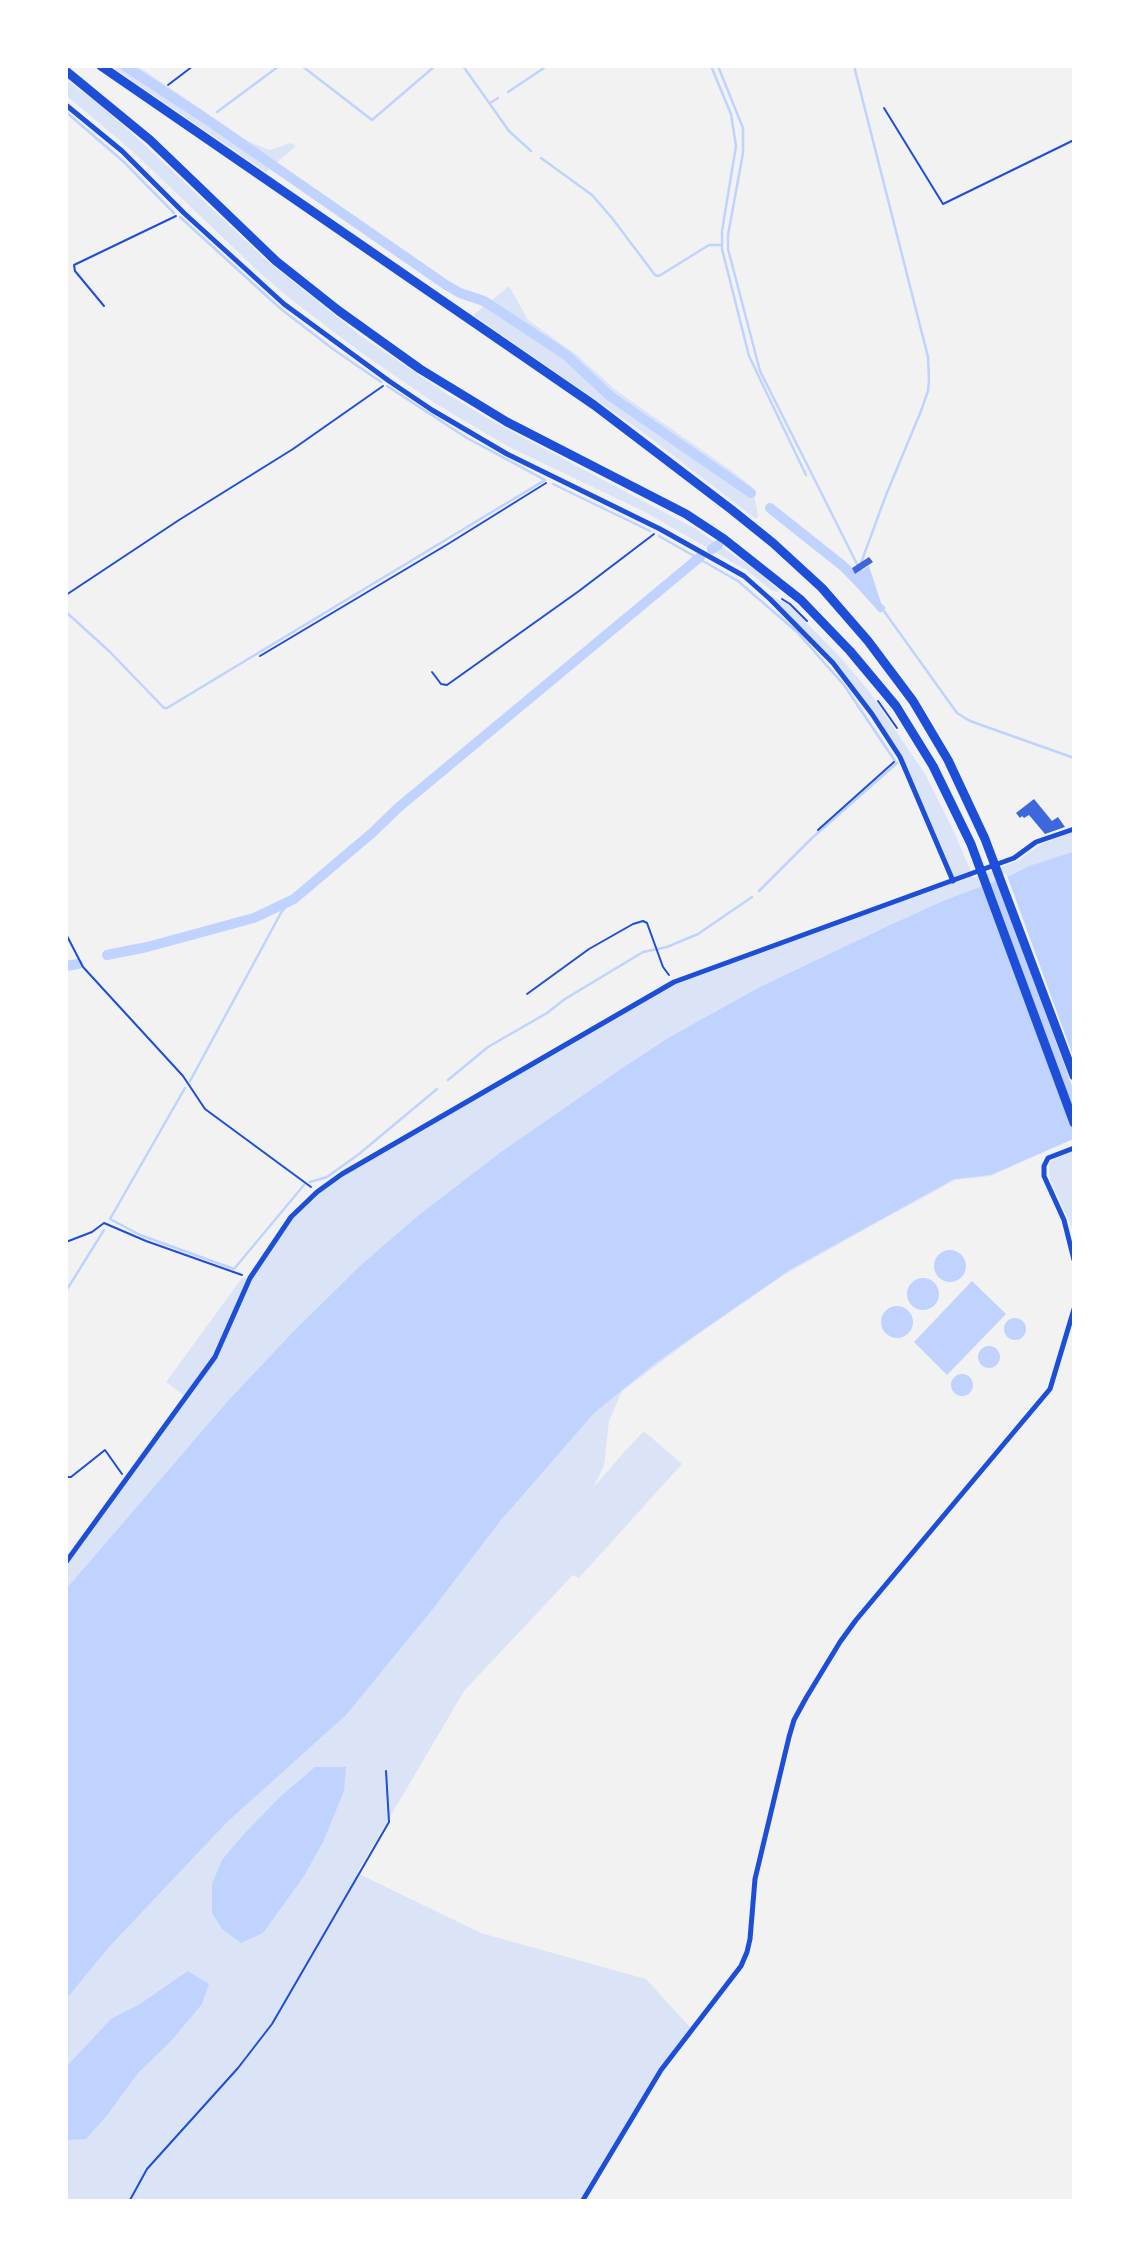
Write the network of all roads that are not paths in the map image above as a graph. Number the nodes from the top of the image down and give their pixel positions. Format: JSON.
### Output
{"nodes":[{"id":1,"x":101,"y":66,"type":"edge"},
{"id":2,"x":66,"y":71,"type":"edge"},
{"id":3,"x":66,"y":105,"type":"edge"},
{"id":4,"x":1073,"y":829,"type":"edge"},
{"id":5,"x":953,"y":881,"type":"junction"},
{"id":6,"x":1073,"y":1076,"type":"edge"},
{"id":7,"x":1073,"y":1123,"type":"edge"},
{"id":8,"x":1073,"y":1148,"type":"edge"},
{"id":9,"x":1073,"y":1260,"type":"edge"},
{"id":10,"x":1073,"y":1309,"type":"edge"},
{"id":11,"x":66,"y":1563,"type":"edge"},
{"id":12,"x":583,"y":2200,"type":"edge"}],
"edges":[{"from":1,"to":6,"type":"main road"},
{"from":2,"to":7,"type":"main road"},
{"from":3,"to":5,"type":"street"},
{"from":4,"to":5,"type":"street"},
{"from":5,"to":11,"type":"street"},
{"from":8,"to":9,"type":"street"},
{"from":10,"to":12,"type":"street"}]}
